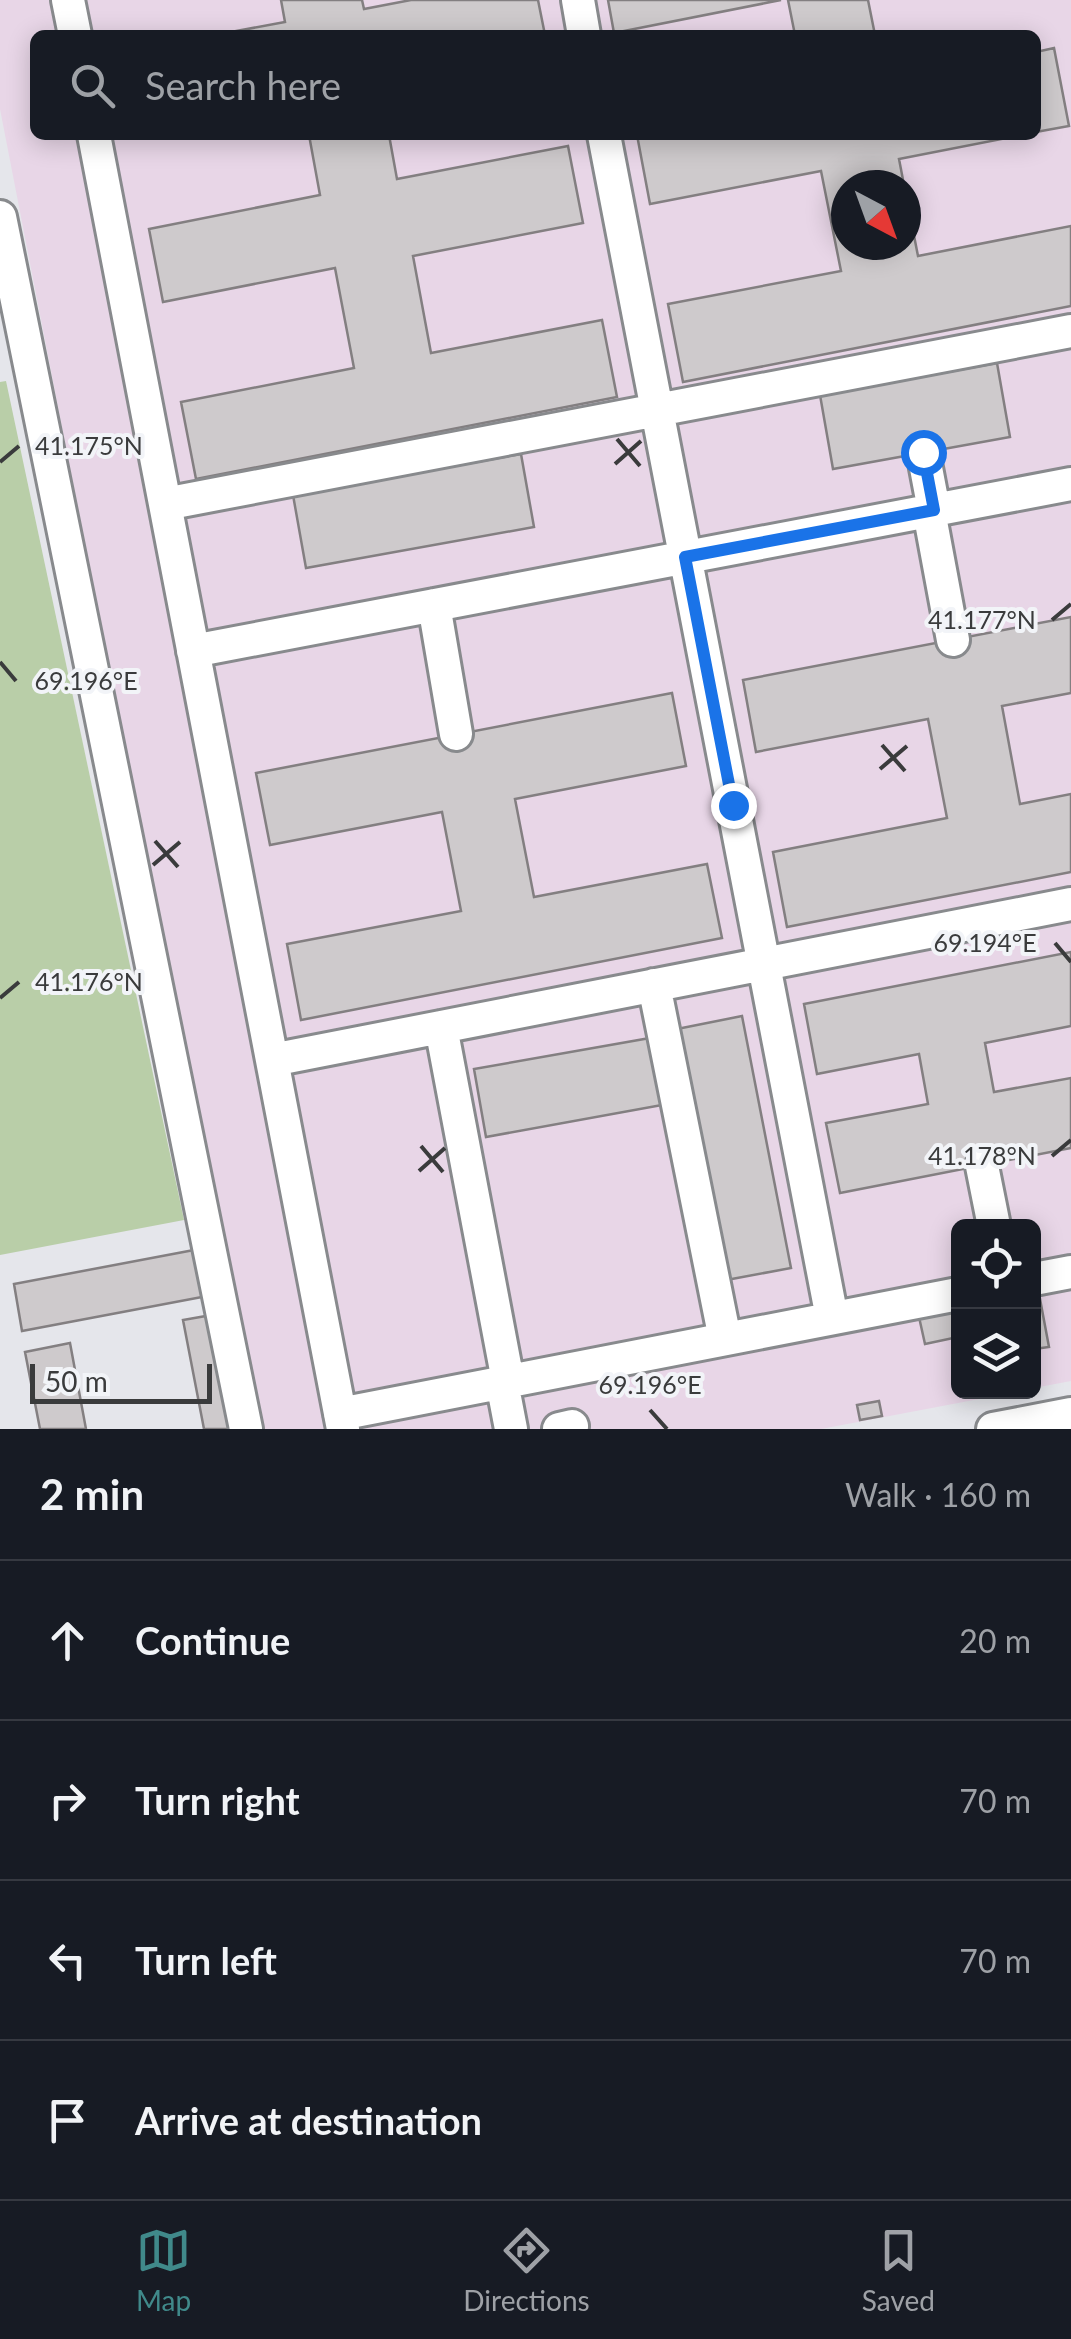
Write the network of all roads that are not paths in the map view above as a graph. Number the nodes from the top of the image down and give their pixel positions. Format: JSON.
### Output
{"nodes":[{"id":1,"x":68,"y":0,"type":"edge"},
{"id":2,"x":578,"y":0,"type":"edge"},
{"id":3,"x":74,"y":30,"type":"edge"},
{"id":4,"x":583,"y":30,"type":"edge"},
{"id":5,"x":95,"y":140,"type":"edge"},
{"id":6,"x":605,"y":140,"type":"edge"},
{"id":7,"x":0,"y":215,"type":"edge"},
{"id":8,"x":1071,"y":331,"type":"edge"},
{"id":9,"x":14,"y":356,"type":"edge"},
{"id":10,"x":657,"y":410,"type":"junction"},
{"id":11,"x":923,"y":452,"type":"dead end"},
{"id":12,"x":1071,"y":484,"type":"edge"},
{"id":13,"x":165,"y":504,"type":"junction"},
{"id":14,"x":932,"y":510,"type":"junction"},
{"id":15,"x":685,"y":557,"type":"junction"},
{"id":16,"x":434,"y":605,"type":"junction"},
{"id":17,"x":952,"y":640,"type":"dead end"},
{"id":18,"x":194,"y":651,"type":"junction"},
{"id":19,"x":456,"y":734,"type":"dead end"},
{"id":20,"x":1071,"y":904,"type":"edge"},
{"id":21,"x":764,"y":964,"type":"junction"},
{"id":22,"x":654,"y":985,"type":"junction"},
{"id":23,"x":441,"y":1027,"type":"junction"},
{"id":24,"x":272,"y":1060,"type":"junction"},
{"id":25,"x":982,"y":1166,"type":"dead end"},
{"id":26,"x":993,"y":1219,"type":"edge"},
{"id":27,"x":1071,"y":1272,"type":"edge"},
{"id":28,"x":1041,"y":1278,"type":"edge"},
{"id":29,"x":951,"y":1295,"type":"edge"},
{"id":30,"x":832,"y":1318,"type":"junction"},
{"id":31,"x":725,"y":1339,"type":"junction"},
{"id":32,"x":505,"y":1382,"type":"junction"},
{"id":33,"x":1071,"y":1414,"type":"edge"},
{"id":34,"x":342,"y":1422,"type":"edge"},
{"id":35,"x":246,"y":1429,"type":"edge"},
{"id":36,"x":511,"y":1429,"type":"edge"},
{"id":37,"x":993,"y":1429,"type":"edge"}],
"edges":[{"from":1,"to":3,"type":"street"},
{"from":2,"to":4,"type":"street"},
{"from":5,"to":13,"type":"street"},
{"from":6,"to":10,"type":"street"},
{"from":7,"to":9,"type":"street"},
{"from":8,"to":10,"type":"street"},
{"from":9,"to":35,"type":"street"},
{"from":10,"to":13,"type":"street"},
{"from":10,"to":15,"type":"street"},
{"from":11,"to":14,"type":"street"},
{"from":12,"to":14,"type":"street"},
{"from":13,"to":18,"type":"street"},
{"from":14,"to":15,"type":"street"},
{"from":14,"to":17,"type":"street"},
{"from":15,"to":16,"type":"street"},
{"from":15,"to":21,"type":"street"},
{"from":16,"to":18,"type":"street"},
{"from":16,"to":19,"type":"street"},
{"from":18,"to":24,"type":"street"},
{"from":20,"to":21,"type":"street"},
{"from":21,"to":22,"type":"street"},
{"from":21,"to":30,"type":"street"},
{"from":22,"to":23,"type":"street"},
{"from":22,"to":31,"type":"street"},
{"from":23,"to":24,"type":"street"},
{"from":23,"to":32,"type":"street"},
{"from":24,"to":34,"type":"street"},
{"from":25,"to":26,"type":"street"},
{"from":27,"to":28,"type":"street"},
{"from":29,"to":30,"type":"street"},
{"from":30,"to":31,"type":"street"},
{"from":31,"to":32,"type":"street"},
{"from":32,"to":34,"type":"street"},
{"from":32,"to":36,"type":"street"},
{"from":33,"to":37,"type":"street"}]}
